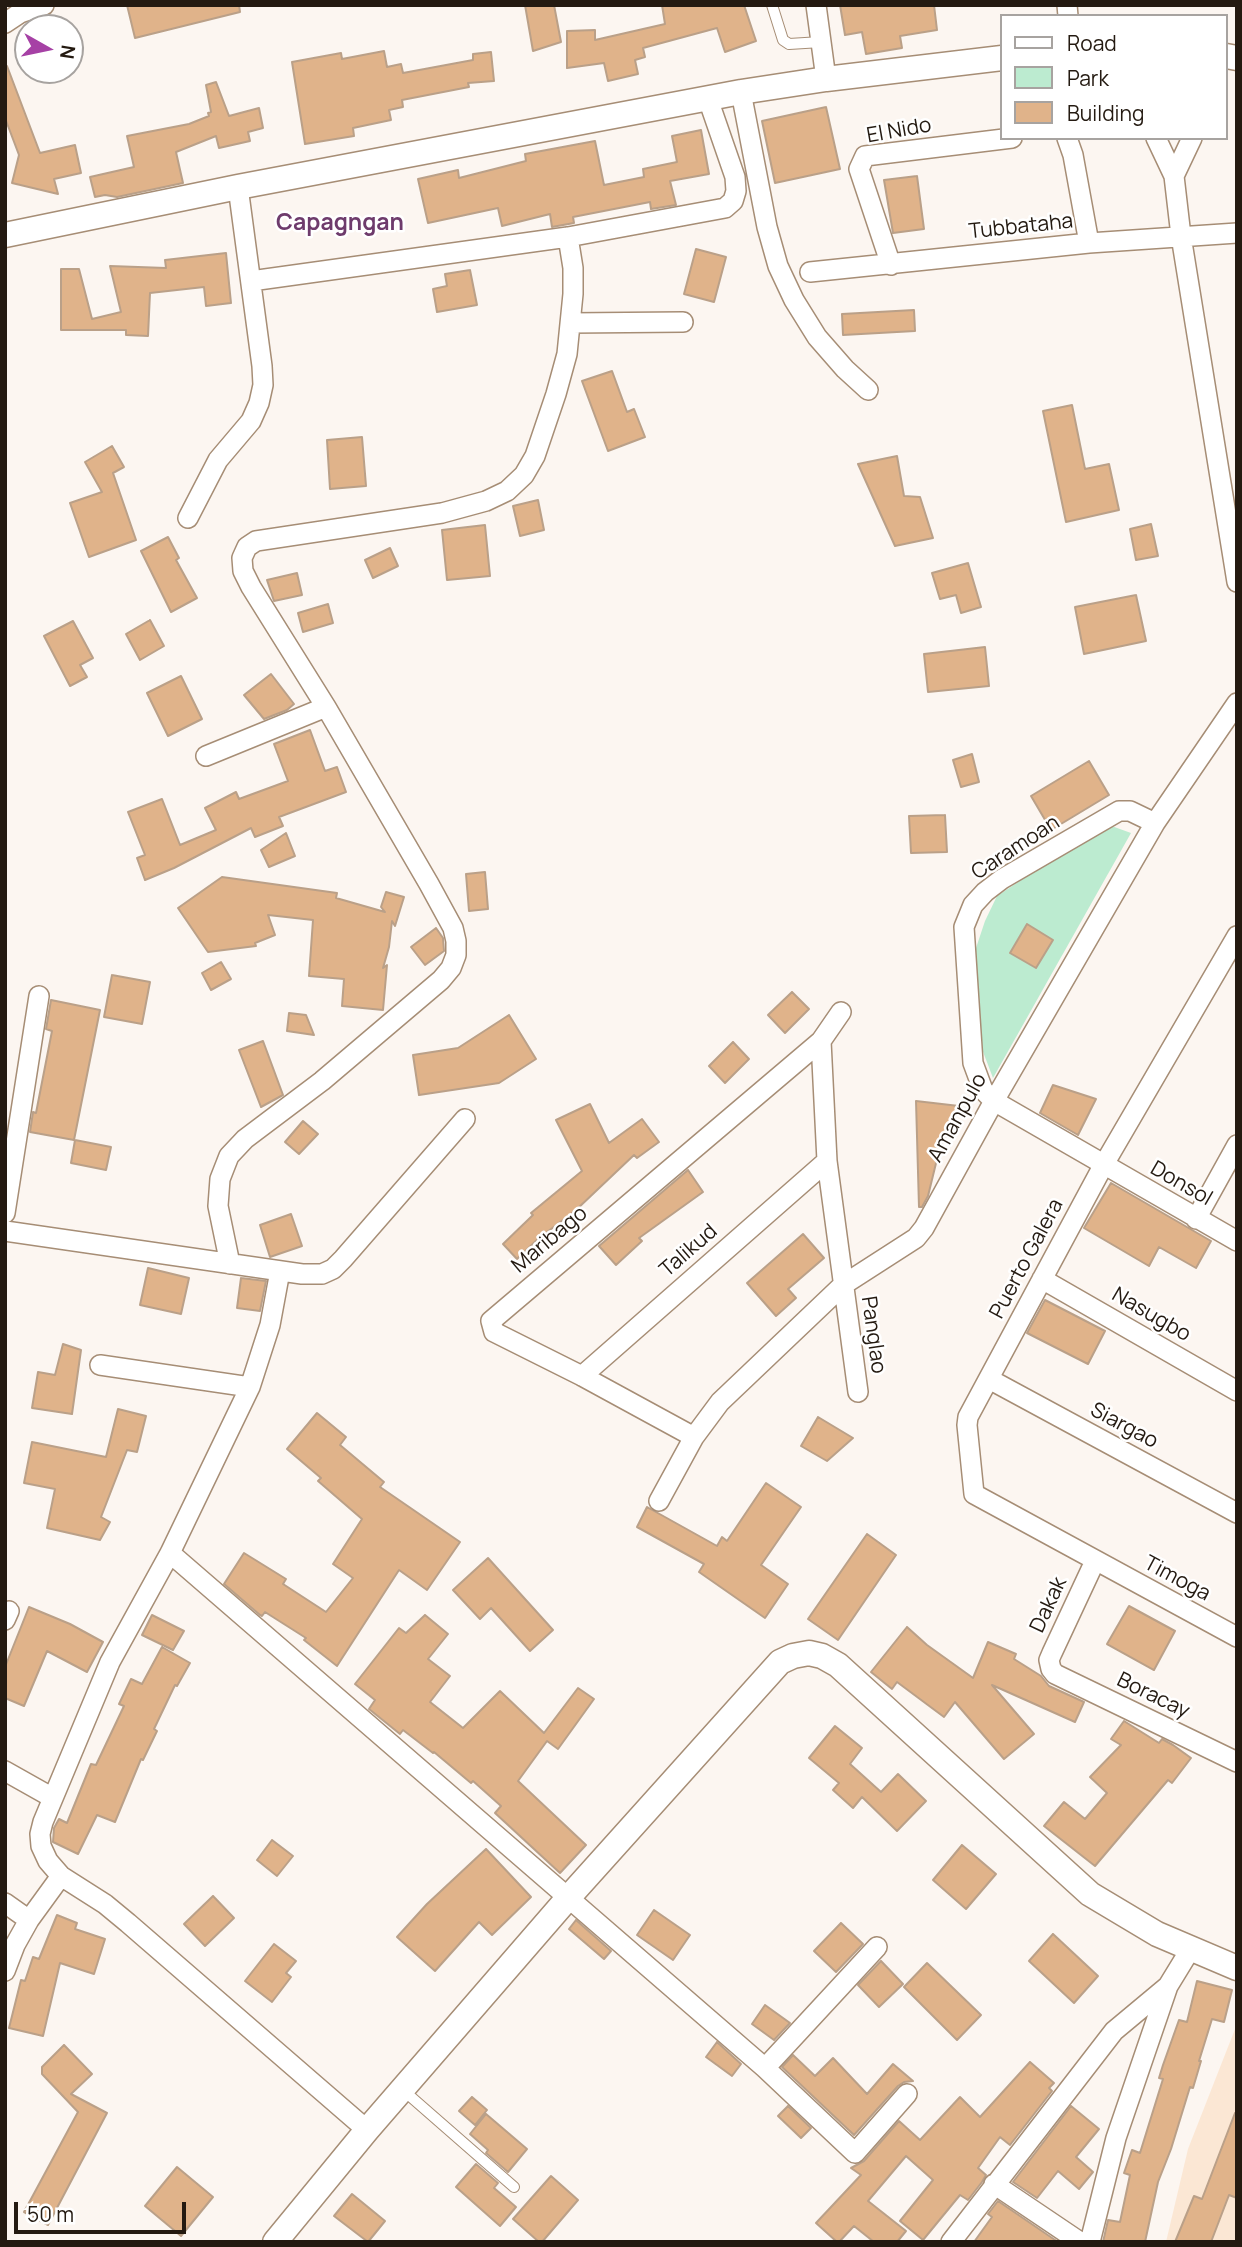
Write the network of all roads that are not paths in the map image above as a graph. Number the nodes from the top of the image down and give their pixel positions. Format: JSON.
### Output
{"nodes":[{"id":1,"x":44,"y":5,"type":"edge"},
{"id":2,"x":772,"y":5,"type":"edge"},
{"id":3,"x":816,"y":5,"type":"edge"},
{"id":4,"x":5,"y":23,"type":"edge"},
{"id":5,"x":821,"y":42,"type":"junction"},
{"id":6,"x":1000,"y":58,"type":"edge"},
{"id":7,"x":826,"y":79,"type":"junction"},
{"id":8,"x":741,"y":92,"type":"junction"},
{"id":9,"x":708,"y":99,"type":"junction"},
{"id":10,"x":1000,"y":139,"type":"edge"},
{"id":11,"x":1068,"y":140,"type":"edge"},
{"id":12,"x":1156,"y":140,"type":"edge"},
{"id":13,"x":1191,"y":140,"type":"edge"},
{"id":14,"x":1174,"y":176,"type":"junction"},
{"id":15,"x":238,"y":187,"type":"junction"},
{"id":16,"x":1237,"y":233,"type":"edge"},
{"id":17,"x":5,"y":234,"type":"edge"},
{"id":18,"x":1181,"y":236,"type":"junction"},
{"id":19,"x":568,"y":237,"type":"junction"},
{"id":20,"x":1088,"y":243,"type":"junction"},
{"id":21,"x":891,"y":265,"type":"junction"},
{"id":22,"x":810,"y":272,"type":"dead end"},
{"id":23,"x":251,"y":281,"type":"junction"},
{"id":24,"x":571,"y":323,"type":"junction"},
{"id":25,"x":683,"y":323,"type":"dead end"},
{"id":26,"x":868,"y":390,"type":"dead end"},
{"id":27,"x":188,"y":518,"type":"dead end"},
{"id":28,"x":1237,"y":582,"type":"edge"},
{"id":29,"x":1237,"y":703,"type":"edge"},
{"id":30,"x":326,"y":707,"type":"junction"},
{"id":31,"x":206,"y":756,"type":"dead end"},
{"id":32,"x":1155,"y":823,"type":"junction"},
{"id":33,"x":1237,"y":936,"type":"edge"},
{"id":34,"x":39,"y":996,"type":"dead end"},
{"id":35,"x":841,"y":1012,"type":"dead end"},
{"id":36,"x":821,"y":1041,"type":"junction"},
{"id":37,"x":993,"y":1101,"type":"junction"},
{"id":38,"x":465,"y":1119,"type":"dead end"},
{"id":39,"x":1237,"y":1145,"type":"edge"},
{"id":40,"x":827,"y":1161,"type":"junction"},
{"id":41,"x":1103,"y":1166,"type":"junction"},
{"id":42,"x":5,"y":1213,"type":"edge"},
{"id":43,"x":1196,"y":1219,"type":"junction"},
{"id":44,"x":5,"y":1231,"type":"edge"},
{"id":45,"x":1237,"y":1241,"type":"edge"},
{"id":46,"x":230,"y":1264,"type":"junction"},
{"id":47,"x":280,"y":1271,"type":"junction"},
{"id":48,"x":1042,"y":1279,"type":"junction"},
{"id":49,"x":843,"y":1285,"type":"junction"},
{"id":50,"x":100,"y":1365,"type":"dead end"},
{"id":51,"x":582,"y":1376,"type":"junction"},
{"id":52,"x":989,"y":1379,"type":"junction"},
{"id":53,"x":250,"y":1387,"type":"junction"},
{"id":54,"x":1237,"y":1391,"type":"edge"},
{"id":55,"x":858,"y":1392,"type":"dead end"},
{"id":56,"x":694,"y":1437,"type":"junction"},
{"id":57,"x":659,"y":1501,"type":"dead end"},
{"id":58,"x":1237,"y":1513,"type":"edge"},
{"id":59,"x":170,"y":1553,"type":"junction"},
{"id":60,"x":1095,"y":1561,"type":"junction"},
{"id":61,"x":1237,"y":1637,"type":"edge"},
{"id":62,"x":1051,"y":1669,"type":"joint"},
{"id":63,"x":1237,"y":1762,"type":"edge"},
{"id":64,"x":5,"y":1772,"type":"edge"},
{"id":65,"x":53,"y":1798,"type":"junction"},
{"id":66,"x":61,"y":1876,"type":"junction"},
{"id":67,"x":568,"y":1898,"type":"junction"},
{"id":68,"x":5,"y":1903,"type":"edge"},
{"id":69,"x":29,"y":1920,"type":"junction"},
{"id":70,"x":877,"y":1947,"type":"dead end"},
{"id":71,"x":1191,"y":1950,"type":"junction"},
{"id":72,"x":1237,"y":1968,"type":"edge"},
{"id":73,"x":5,"y":1971,"type":"edge"},
{"id":74,"x":1168,"y":1986,"type":"junction"},
{"id":75,"x":765,"y":2068,"type":"junction"},
{"id":76,"x":402,"y":2090,"type":"junction"},
{"id":77,"x":907,"y":2094,"type":"dead end"},
{"id":78,"x":367,"y":2130,"type":"junction"},
{"id":79,"x":994,"y":2183,"type":"junction"},
{"id":80,"x":514,"y":2187,"type":"dead end"},
{"id":81,"x":275,"y":2242,"type":"edge"},
{"id":82,"x":951,"y":2242,"type":"edge"},
{"id":83,"x":1080,"y":2242,"type":"edge"},
{"id":84,"x":1090,"y":2242,"type":"edge"}],
"edges":[{"from":1,"to":4,"type":"street"},
{"from":2,"to":5,"type":"lane"},
{"from":3,"to":5,"type":"street"},
{"from":5,"to":7,"type":"street"},
{"from":6,"to":7,"type":"street"},
{"from":7,"to":8,"type":"street"},
{"from":8,"to":9,"type":"street"},
{"from":8,"to":26,"type":"street"},
{"from":9,"to":15,"type":"street"},
{"from":9,"to":19,"type":"street"},
{"from":10,"to":21,"type":"street","name":"El Nido"},
{"from":11,"to":20,"type":"street"},
{"from":12,"to":14,"type":"street"},
{"from":13,"to":14,"type":"street"},
{"from":14,"to":18,"type":"street"},
{"from":15,"to":17,"type":"street"},
{"from":15,"to":23,"type":"street"},
{"from":16,"to":18,"type":"street","name":"Tubbataha"},
{"from":18,"to":20,"type":"street","name":"Tubbataha"},
{"from":18,"to":28,"type":"street"},
{"from":19,"to":23,"type":"street"},
{"from":19,"to":24,"type":"street"},
{"from":20,"to":21,"type":"street","name":"Tubbataha"},
{"from":21,"to":22,"type":"street","name":"Tubbataha"},
{"from":23,"to":27,"type":"street"},
{"from":24,"to":25,"type":"street"},
{"from":24,"to":30,"type":"street"},
{"from":29,"to":32,"type":"street","name":"Amanpulo"},
{"from":30,"to":31,"type":"street"},
{"from":30,"to":46,"type":"street"},
{"from":32,"to":37,"type":"street","name":"Amanpulo"},
{"from":32,"to":37,"type":"street","name":"Caramoan"},
{"from":33,"to":41,"type":"street","name":"Puerto Galera"},
{"from":34,"to":42,"type":"street"},
{"from":35,"to":36,"type":"street","name":"Maribago"},
{"from":36,"to":40,"type":"street"},
{"from":36,"to":51,"type":"street","name":"Maribago"},
{"from":37,"to":41,"type":"street","name":"Donsol"},
{"from":37,"to":49,"type":"street","name":"Amanpulo"},
{"from":38,"to":47,"type":"street"},
{"from":39,"to":43,"type":"street"},
{"from":40,"to":49,"type":"street"},
{"from":40,"to":51,"type":"street","name":"Talikud"},
{"from":41,"to":43,"type":"street","name":"Donsol"},
{"from":41,"to":48,"type":"street","name":"Puerto Galera"},
{"from":43,"to":45,"type":"street","name":"Donsol"},
{"from":44,"to":46,"type":"street"},
{"from":46,"to":47,"type":"street"},
{"from":47,"to":53,"type":"street"},
{"from":48,"to":52,"type":"street","name":"Puerto Galera"},
{"from":48,"to":54,"type":"street","name":"Nasugbo"},
{"from":49,"to":55,"type":"street","name":"Panglao"},
{"from":49,"to":56,"type":"street","name":"Amanpulo"},
{"from":50,"to":53,"type":"street"},
{"from":51,"to":56,"type":"street","name":"Maribago"},
{"from":52,"to":58,"type":"street","name":"Siargao"},
{"from":52,"to":60,"type":"street","name":"Puerto Galera"},
{"from":53,"to":59,"type":"street"},
{"from":56,"to":57,"type":"street","name":"Amanpulo"},
{"from":59,"to":65,"type":"street"},
{"from":59,"to":67,"type":"street"},
{"from":60,"to":61,"type":"street","name":"Timoga"},
{"from":60,"to":62,"type":"street","name":"Dakak"},
{"from":62,"to":63,"type":"street","name":"Boracay"},
{"from":64,"to":65,"type":"street"},
{"from":65,"to":66,"type":"street"},
{"from":66,"to":69,"type":"street"},
{"from":66,"to":78,"type":"street"},
{"from":67,"to":71,"type":"street"},
{"from":67,"to":75,"type":"street"},
{"from":67,"to":76,"type":"street"},
{"from":68,"to":69,"type":"street"},
{"from":69,"to":73,"type":"street"},
{"from":70,"to":75,"type":"street"},
{"from":71,"to":72,"type":"street"},
{"from":71,"to":74,"type":"street"},
{"from":74,"to":79,"type":"street"},
{"from":74,"to":84,"type":"street"},
{"from":75,"to":77,"type":"street"},
{"from":76,"to":78,"type":"street"},
{"from":76,"to":80,"type":"lane"},
{"from":78,"to":81,"type":"street"},
{"from":79,"to":82,"type":"street"},
{"from":79,"to":83,"type":"street"}]}
